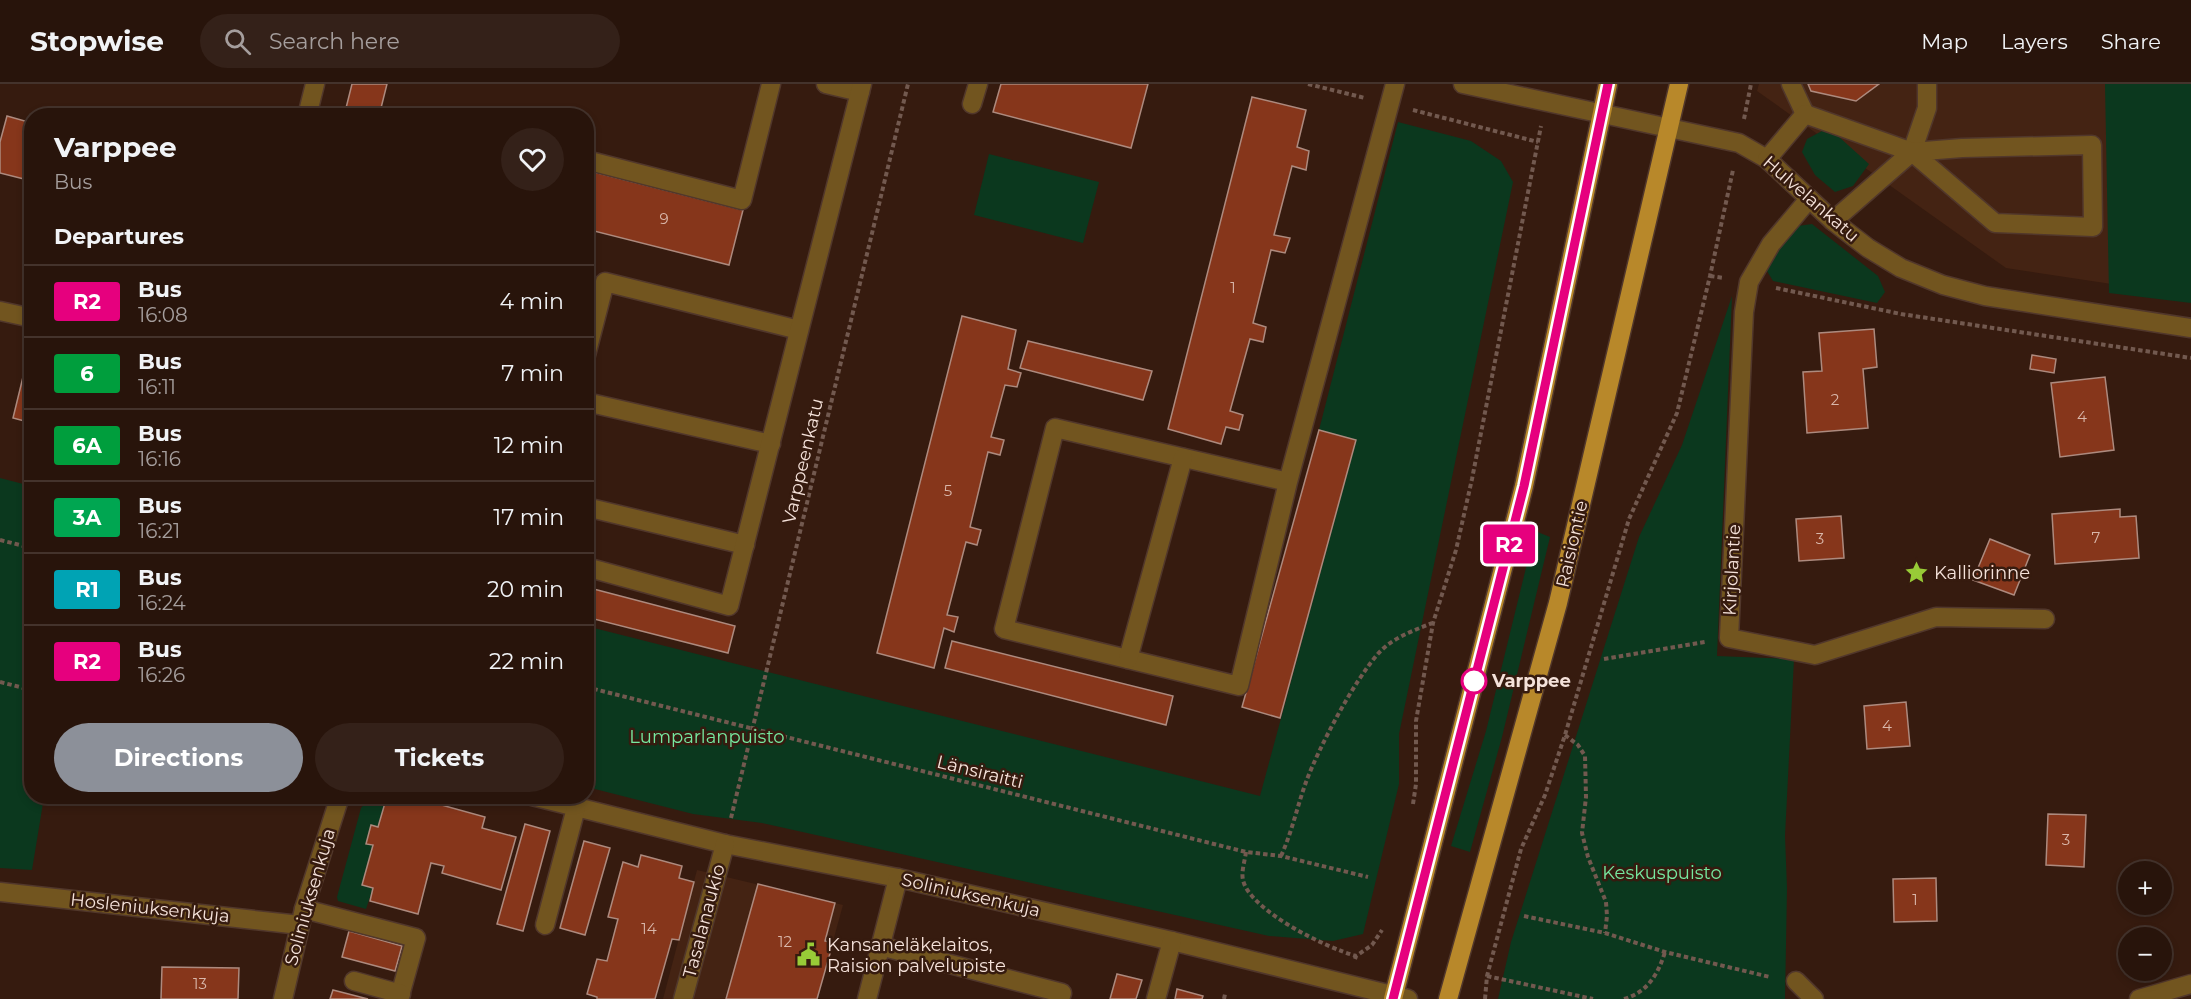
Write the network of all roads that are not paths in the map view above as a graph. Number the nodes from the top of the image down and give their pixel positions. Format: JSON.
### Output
{"nodes":[{"id":1,"x":315,"y":84,"type":"edge"},
{"id":2,"x":771,"y":84,"type":"edge"},
{"id":3,"x":826,"y":84,"type":"edge"},
{"id":4,"x":978,"y":84,"type":"edge"},
{"id":5,"x":1395,"y":84,"type":"edge"},
{"id":6,"x":1463,"y":84,"type":"edge"},
{"id":7,"x":1608,"y":84,"type":"edge"},
{"id":8,"x":1679,"y":84,"type":"edge"},
{"id":9,"x":1791,"y":84,"type":"edge"},
{"id":10,"x":1928,"y":84,"type":"edge"},
{"id":11,"x":861,"y":88,"type":"edge"},
{"id":12,"x":972,"y":104,"type":"dead end"},
{"id":13,"x":309,"y":108,"type":"edge"},
{"id":14,"x":1602,"y":114,"type":"junction"},
{"id":15,"x":1805,"y":114,"type":"junction"},
{"id":16,"x":1669,"y":128,"type":"junction"},
{"id":17,"x":1912,"y":152,"type":"junction"},
{"id":18,"x":1767,"y":159,"type":"junction"},
{"id":19,"x":594,"y":162,"type":"edge"},
{"id":20,"x":1809,"y":199,"type":"junction"},
{"id":21,"x":1833,"y":221,"type":"junction"},
{"id":22,"x":0,"y":310,"type":"edge"},
{"id":23,"x":24,"y":316,"type":"edge"},
{"id":24,"x":594,"y":324,"type":"edge"},
{"id":25,"x":2191,"y":328,"type":"edge"},
{"id":26,"x":800,"y":330,"type":"junction"},
{"id":27,"x":594,"y":404,"type":"edge"},
{"id":28,"x":771,"y":444,"type":"junction"},
{"id":29,"x":1183,"y":458,"type":"junction"},
{"id":30,"x":1288,"y":482,"type":"junction"},
{"id":31,"x":594,"y":509,"type":"edge"},
{"id":32,"x":745,"y":545,"type":"junction"},
{"id":33,"x":594,"y":569,"type":"edge"},
{"id":34,"x":2045,"y":619,"type":"dead end"},
{"id":35,"x":1128,"y":659,"type":"junction"},
{"id":36,"x":337,"y":804,"type":"edge"},
{"id":37,"x":561,"y":804,"type":"edge"},
{"id":38,"x":576,"y":808,"type":"junction"},
{"id":39,"x":721,"y":843,"type":"junction"},
{"id":40,"x":898,"y":878,"type":"junction"},
{"id":41,"x":0,"y":892,"type":"edge"},
{"id":42,"x":302,"y":917,"type":"junction"},
{"id":43,"x":545,"y":925,"type":"dead end"},
{"id":44,"x":1172,"y":940,"type":"junction"},
{"id":45,"x":880,"y":946,"type":"junction"},
{"id":46,"x":687,"y":954,"type":"dead end"},
{"id":47,"x":354,"y":981,"type":"dead end"},
{"id":48,"x":1796,"y":981,"type":"road end"},
{"id":49,"x":2191,"y":984,"type":"edge"},
{"id":50,"x":400,"y":996,"type":"edge"},
{"id":51,"x":1398,"y":998,"type":"edge"},
{"id":52,"x":283,"y":999,"type":"edge"},
{"id":53,"x":683,"y":999,"type":"edge"},
{"id":54,"x":867,"y":999,"type":"edge"},
{"id":55,"x":1060,"y":999,"type":"edge"},
{"id":56,"x":1156,"y":999,"type":"edge"},
{"id":57,"x":1448,"y":999,"type":"edge"},
{"id":58,"x":1814,"y":999,"type":"edge"},
{"id":59,"x":2139,"y":999,"type":"edge"}],
"edges":[{"from":1,"to":13,"type":"street"},
{"from":2,"to":19,"type":"street"},
{"from":3,"to":11,"type":"street"},
{"from":4,"to":12,"type":"street"},
{"from":5,"to":30,"type":"street"},
{"from":6,"to":14,"type":"street","name":"Hulvelankatu"},
{"from":7,"to":14,"type":"main road"},
{"from":8,"to":16,"type":"main road","name":"Raisiontie"},
{"from":9,"to":15,"type":"street"},
{"from":10,"to":17,"type":"street"},
{"from":11,"to":26,"type":"street"},
{"from":14,"to":16,"type":"street","name":"Hulvelankatu"},
{"from":14,"to":51,"type":"main road"},
{"from":15,"to":17,"type":"street"},
{"from":15,"to":18,"type":"street"},
{"from":16,"to":18,"type":"street","name":"Hulvelankatu"},
{"from":16,"to":57,"type":"main road","name":"Raisiontie"},
{"from":17,"to":17,"type":"street"},
{"from":17,"to":21,"type":"street"},
{"from":18,"to":20,"type":"street","name":"Hulvelankatu"},
{"from":20,"to":21,"type":"street","name":"Hulvelankatu"},
{"from":20,"to":34,"type":"street","name":"Kirjolantie"},
{"from":21,"to":25,"type":"street","name":"Hulvelankatu"},
{"from":22,"to":23,"type":"street"},
{"from":24,"to":26,"type":"street"},
{"from":26,"to":28,"type":"street"},
{"from":27,"to":28,"type":"street"},
{"from":28,"to":32,"type":"street"},
{"from":29,"to":30,"type":"street"},
{"from":29,"to":35,"type":"street"},
{"from":29,"to":35,"type":"street"},
{"from":30,"to":35,"type":"street"},
{"from":31,"to":32,"type":"street"},
{"from":32,"to":33,"type":"street"},
{"from":36,"to":42,"type":"street","name":"Soliniuksenkuja"},
{"from":37,"to":38,"type":"street","name":"Soliniuksenkuja"},
{"from":38,"to":39,"type":"street","name":"Soliniuksenkuja"},
{"from":38,"to":43,"type":"street"},
{"from":39,"to":40,"type":"street","name":"Soliniuksenkuja"},
{"from":39,"to":46,"type":"street"},
{"from":39,"to":53,"type":"street","name":"Tasalanaukio"},
{"from":40,"to":44,"type":"street","name":"Soliniuksenkuja"},
{"from":40,"to":45,"type":"street"},
{"from":41,"to":42,"type":"street","name":"Hosleniuksenkuja"},
{"from":42,"to":50,"type":"street","name":"Hosleniuksenkuja"},
{"from":42,"to":52,"type":"street","name":"Soliniuksenkuja"},
{"from":44,"to":51,"type":"street","name":"Soliniuksenkuja"},
{"from":44,"to":56,"type":"street"},
{"from":45,"to":54,"type":"street"},
{"from":45,"to":55,"type":"street"},
{"from":47,"to":50,"type":"street"},
{"from":48,"to":58,"type":"street"},
{"from":49,"to":59,"type":"street"}]}
